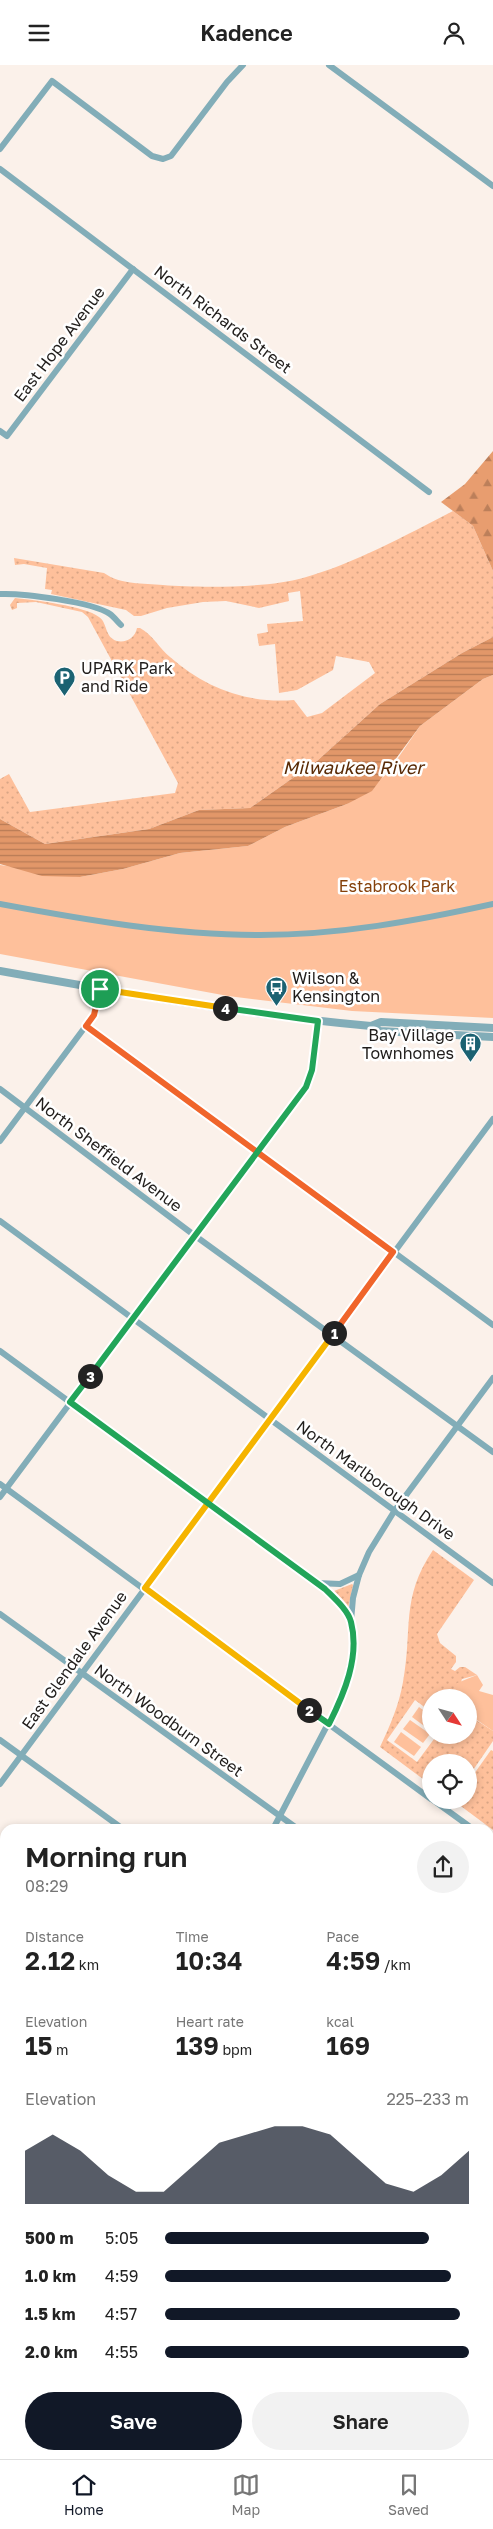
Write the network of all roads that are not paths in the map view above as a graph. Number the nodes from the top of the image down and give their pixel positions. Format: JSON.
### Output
{"nodes":[{"id":1,"x":243,"y":65,"type":"edge"},
{"id":2,"x":330,"y":65,"type":"edge"},
{"id":3,"x":0,"y":149,"type":"edge"},
{"id":4,"x":0,"y":169,"type":"edge"},
{"id":5,"x":493,"y":186,"type":"edge"},
{"id":6,"x":133,"y":269,"type":"junction"},
{"id":7,"x":0,"y":431,"type":"edge"},
{"id":8,"x":429,"y":492,"type":"dead end"},
{"id":9,"x":0,"y":594,"type":"edge"},
{"id":10,"x":121,"y":625,"type":"dead end"},
{"id":11,"x":0,"y":904,"type":"edge"},
{"id":12,"x":493,"y":904,"type":"edge"},
{"id":13,"x":0,"y":971,"type":"edge"},
{"id":14,"x":100,"y":989,"type":"junction"},
{"id":15,"x":318,"y":1021,"type":"junction"},
{"id":16,"x":86,"y":1026,"type":"junction"},
{"id":17,"x":371,"y":1026,"type":"junction"},
{"id":18,"x":493,"y":1028,"type":"edge"},
{"id":19,"x":493,"y":1037,"type":"edge"},
{"id":20,"x":0,"y":1089,"type":"edge"},
{"id":21,"x":25,"y":1109,"type":"junction"},
{"id":22,"x":493,"y":1119,"type":"edge"},
{"id":23,"x":0,"y":1141,"type":"edge"},
{"id":24,"x":256,"y":1153,"type":"junction"},
{"id":25,"x":0,"y":1221,"type":"edge"},
{"id":26,"x":194,"y":1235,"type":"junction"},
{"id":27,"x":393,"y":1252,"type":"junction"},
{"id":28,"x":132,"y":1318,"type":"junction"},
{"id":29,"x":493,"y":1325,"type":"edge"},
{"id":30,"x":332,"y":1335,"type":"junction"},
{"id":31,"x":0,"y":1351,"type":"edge"},
{"id":32,"x":493,"y":1378,"type":"edge"},
{"id":33,"x":70,"y":1402,"type":"junction"},
{"id":34,"x":270,"y":1419,"type":"junction"},
{"id":35,"x":457,"y":1426,"type":"junction"},
{"id":36,"x":493,"y":1452,"type":"edge"},
{"id":37,"x":0,"y":1484,"type":"edge"},
{"id":38,"x":7,"y":1489,"type":"junction"},
{"id":39,"x":0,"y":1497,"type":"edge"},
{"id":40,"x":208,"y":1503,"type":"junction"},
{"id":41,"x":395,"y":1510,"type":"junction"},
{"id":42,"x":359,"y":1575,"type":"junction"},
{"id":43,"x":317,"y":1583,"type":"junction"},
{"id":44,"x":493,"y":1583,"type":"edge"},
{"id":45,"x":145,"y":1588,"type":"junction"},
{"id":46,"x":0,"y":1614,"type":"edge"},
{"id":47,"x":351,"y":1621,"type":"junction"},
{"id":48,"x":81,"y":1674,"type":"junction"},
{"id":49,"x":329,"y":1724,"type":"junction"},
{"id":50,"x":0,"y":1740,"type":"edge"},
{"id":51,"x":21,"y":1755,"type":"junction"},
{"id":52,"x":0,"y":1784,"type":"edge"},
{"id":53,"x":422,"y":1792,"type":"edge"},
{"id":54,"x":446,"y":1809,"type":"edge"},
{"id":55,"x":279,"y":1816,"type":"junction"},
{"id":56,"x":117,"y":1824,"type":"edge"},
{"id":57,"x":275,"y":1824,"type":"edge"},
{"id":58,"x":291,"y":1824,"type":"edge"},
{"id":59,"x":466,"y":1824,"type":"edge"}],
"edges":[{"from":1,"to":3,"type":"street"},
{"from":2,"to":5,"type":"street"},
{"from":4,"to":6,"type":"street","name":"North Richards Street"},
{"from":6,"to":7,"type":"street","name":"East Hope Avenue"},
{"from":6,"to":8,"type":"street","name":"North Richards Street"},
{"from":9,"to":10,"type":"street"},
{"from":11,"to":12,"type":"street"},
{"from":13,"to":14,"type":"street"},
{"from":14,"to":15,"type":"street"},
{"from":14,"to":16,"type":"street"},
{"from":15,"to":17,"type":"street"},
{"from":15,"to":24,"type":"street"},
{"from":16,"to":21,"type":"street"},
{"from":16,"to":24,"type":"street"},
{"from":17,"to":18,"type":"street"},
{"from":17,"to":19,"type":"street"},
{"from":20,"to":21,"type":"street","name":"North Sheffield Avenue"},
{"from":21,"to":23,"type":"street"},
{"from":21,"to":26,"type":"street","name":"North Sheffield Avenue"},
{"from":22,"to":27,"type":"street","name":"East Glendale Avenue"},
{"from":24,"to":26,"type":"street"},
{"from":24,"to":27,"type":"street"},
{"from":25,"to":28,"type":"street","name":"North Marlborough Drive"},
{"from":26,"to":28,"type":"street"},
{"from":26,"to":30,"type":"street","name":"North Sheffield Avenue"},
{"from":27,"to":29,"type":"street"},
{"from":27,"to":30,"type":"street","name":"East Glendale Avenue"},
{"from":28,"to":33,"type":"street"},
{"from":28,"to":34,"type":"street","name":"North Marlborough Drive"},
{"from":30,"to":34,"type":"street","name":"East Glendale Avenue"},
{"from":30,"to":35,"type":"street","name":"North Sheffield Avenue"},
{"from":31,"to":33,"type":"street"},
{"from":32,"to":35,"type":"street"},
{"from":33,"to":38,"type":"street"},
{"from":33,"to":40,"type":"street"},
{"from":34,"to":40,"type":"street","name":"East Glendale Avenue"},
{"from":34,"to":41,"type":"street","name":"North Marlborough Drive"},
{"from":35,"to":36,"type":"street","name":"North Sheffield Avenue"},
{"from":35,"to":41,"type":"street"},
{"from":37,"to":38,"type":"street"},
{"from":38,"to":39,"type":"street"},
{"from":38,"to":45,"type":"street"},
{"from":40,"to":43,"type":"street"},
{"from":40,"to":45,"type":"street","name":"East Glendale Avenue"},
{"from":41,"to":42,"type":"street"},
{"from":41,"to":44,"type":"street","name":"North Marlborough Drive"},
{"from":42,"to":43,"type":"street"},
{"from":42,"to":47,"type":"street"},
{"from":43,"to":47,"type":"street"},
{"from":45,"to":48,"type":"street","name":"East Glendale Avenue"},
{"from":45,"to":49,"type":"street"},
{"from":46,"to":48,"type":"street","name":"North Woodburn Street"},
{"from":47,"to":49,"type":"street"},
{"from":48,"to":51,"type":"street","name":"East Glendale Avenue"},
{"from":48,"to":55,"type":"street","name":"North Woodburn Street"},
{"from":49,"to":53,"type":"street"},
{"from":49,"to":55,"type":"street"},
{"from":50,"to":51,"type":"street"},
{"from":51,"to":52,"type":"street","name":"East Glendale Avenue"},
{"from":51,"to":56,"type":"street"},
{"from":54,"to":59,"type":"street"},
{"from":55,"to":57,"type":"street"},
{"from":55,"to":58,"type":"street","name":"North Woodburn Street"}]}
